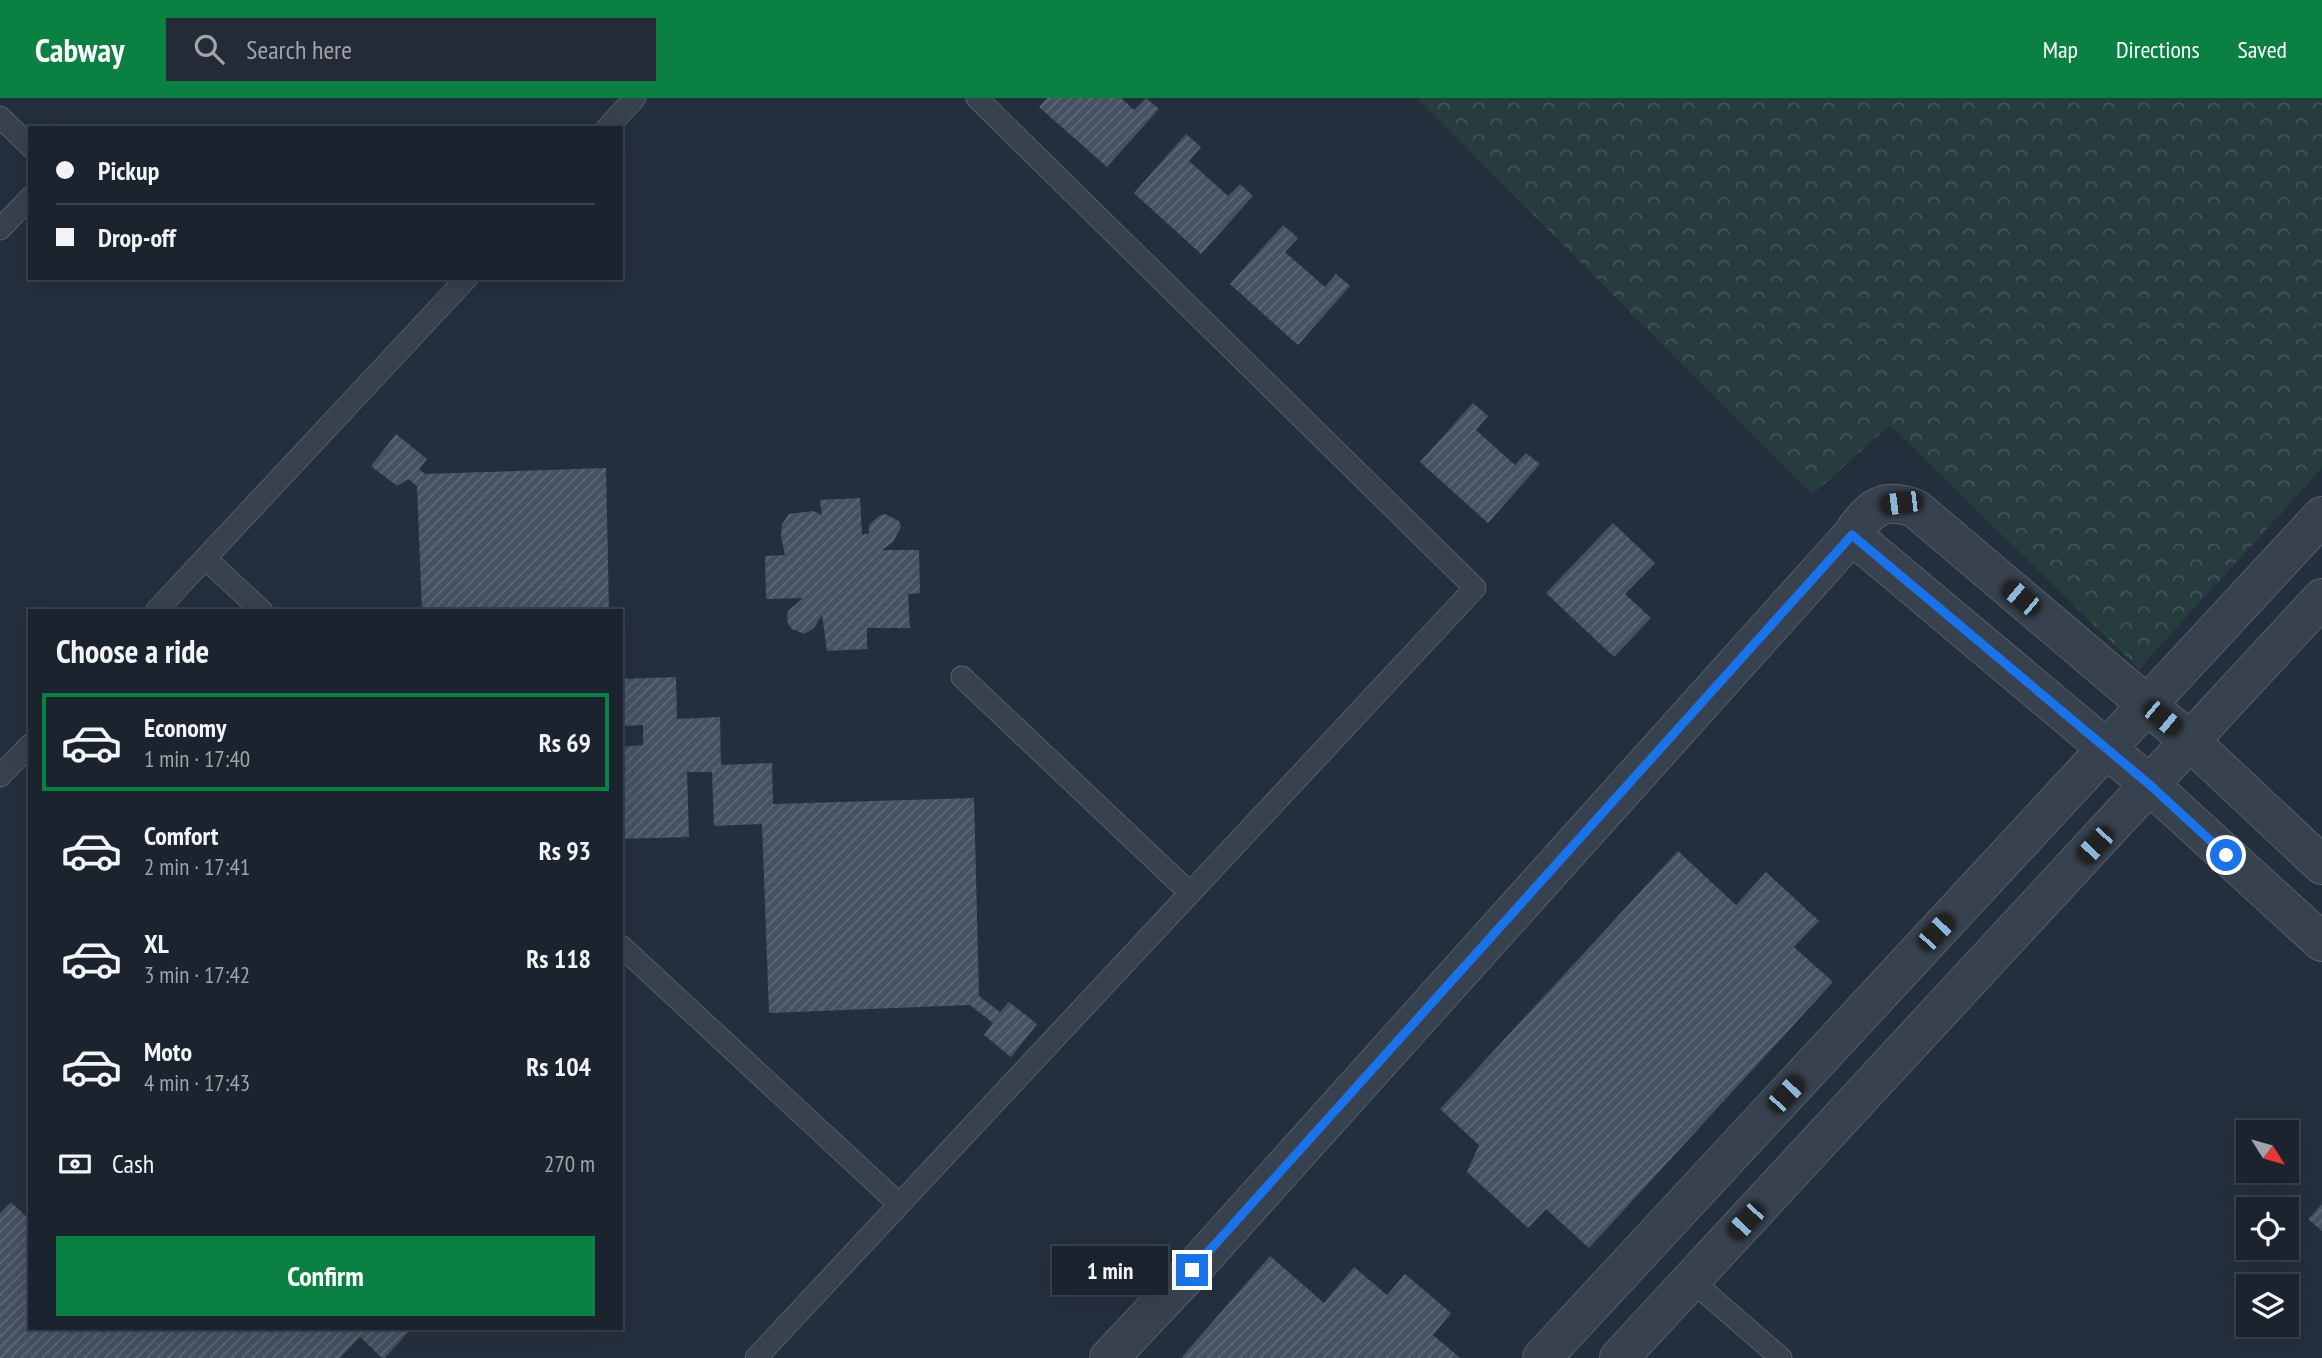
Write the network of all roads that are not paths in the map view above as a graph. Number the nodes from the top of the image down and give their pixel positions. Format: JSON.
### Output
{"nodes":[{"id":1,"x":635,"y":98,"type":"edge"},
{"id":2,"x":977,"y":98,"type":"edge"},
{"id":3,"x":0,"y":117,"type":"edge"},
{"id":4,"x":609,"y":126,"type":"edge"},
{"id":5,"x":28,"y":144,"type":"edge"},
{"id":6,"x":28,"y":200,"type":"edge"},
{"id":7,"x":0,"y":229,"type":"edge"},
{"id":8,"x":465,"y":280,"type":"edge"},
{"id":9,"x":2322,"y":516,"type":"edge"},
{"id":10,"x":1852,"y":535,"type":"junction"},
{"id":11,"x":206,"y":559,"type":"junction"},
{"id":12,"x":2322,"y":598,"type":"edge"},
{"id":13,"x":158,"y":609,"type":"edge"},
{"id":14,"x":260,"y":609,"type":"edge"},
{"id":15,"x":962,"y":677,"type":"dead end"},
{"id":16,"x":2147,"y":705,"type":"junction"},
{"id":17,"x":2191,"y":742,"type":"junction"},
{"id":18,"x":28,"y":747,"type":"edge"},
{"id":19,"x":2106,"y":750,"type":"junction"},
{"id":20,"x":0,"y":776,"type":"edge"},
{"id":21,"x":2150,"y":785,"type":"junction"},
{"id":22,"x":2322,"y":865,"type":"edge"},
{"id":23,"x":1190,"y":893,"type":"junction"},
{"id":24,"x":2322,"y":942,"type":"edge"},
{"id":25,"x":623,"y":948,"type":"edge"},
{"id":26,"x":899,"y":1204,"type":"junction"},
{"id":27,"x":1691,"y":1280,"type":"junction"},
{"id":28,"x":756,"y":1358,"type":"edge"},
{"id":29,"x":1109,"y":1358,"type":"edge"},
{"id":30,"x":1542,"y":1358,"type":"edge"},
{"id":31,"x":1619,"y":1358,"type":"edge"},
{"id":32,"x":1781,"y":1358,"type":"edge"}],
"edges":[{"from":1,"to":4,"type":"lane"},
{"from":2,"to":23,"type":"lane"},
{"from":3,"to":5,"type":"lane"},
{"from":6,"to":7,"type":"lane"},
{"from":8,"to":11,"type":"lane"},
{"from":9,"to":16,"type":"street"},
{"from":10,"to":16,"type":"street"},
{"from":10,"to":19,"type":"street"},
{"from":10,"to":29,"type":"street"},
{"from":11,"to":13,"type":"lane"},
{"from":11,"to":14,"type":"lane"},
{"from":12,"to":17,"type":"street"},
{"from":15,"to":23,"type":"lane"},
{"from":16,"to":17,"type":"street"},
{"from":16,"to":19,"type":"street"},
{"from":17,"to":21,"type":"street"},
{"from":17,"to":22,"type":"street"},
{"from":18,"to":20,"type":"lane"},
{"from":19,"to":21,"type":"street"},
{"from":19,"to":30,"type":"street"},
{"from":21,"to":24,"type":"street"},
{"from":21,"to":27,"type":"street"},
{"from":23,"to":26,"type":"lane"},
{"from":25,"to":26,"type":"lane"},
{"from":26,"to":28,"type":"lane"},
{"from":27,"to":31,"type":"street"},
{"from":27,"to":32,"type":"lane"}]}
